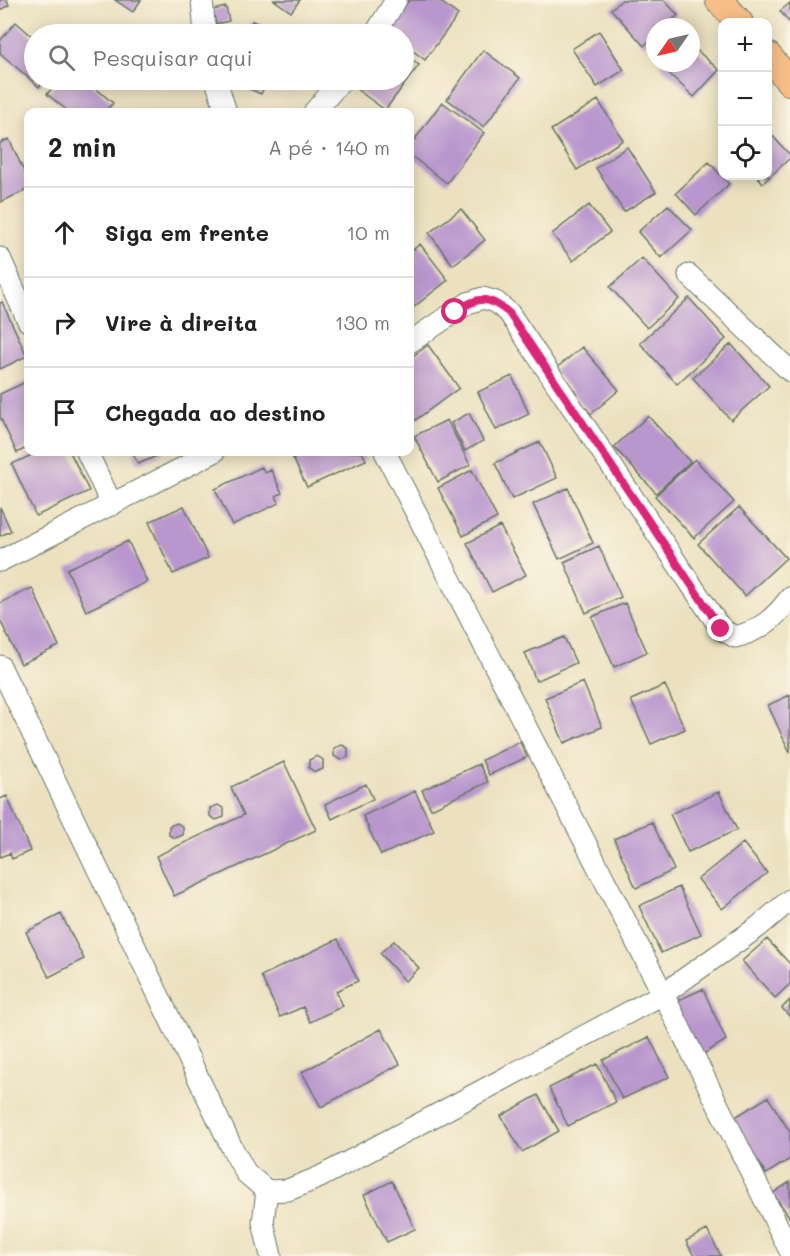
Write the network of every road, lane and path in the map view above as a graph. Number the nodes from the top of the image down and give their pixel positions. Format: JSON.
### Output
{"nodes":[{"id":1,"x":202,"y":0,"type":"edge"},
{"id":2,"x":396,"y":0,"type":"edge"},
{"id":3,"x":719,"y":0,"type":"edge"},
{"id":4,"x":735,"y":18,"type":"edge"},
{"id":5,"x":205,"y":24,"type":"edge"},
{"id":6,"x":381,"y":24,"type":"edge"},
{"id":7,"x":772,"y":61,"type":"edge"},
{"id":8,"x":790,"y":82,"type":"edge"},
{"id":9,"x":219,"y":90,"type":"edge"},
{"id":10,"x":333,"y":90,"type":"edge"},
{"id":11,"x":225,"y":108,"type":"edge"},
{"id":12,"x":318,"y":108,"type":"edge"},
{"id":13,"x":0,"y":258,"type":"edge"},
{"id":14,"x":689,"y":275,"type":"dead end"},
{"id":15,"x":24,"y":312,"type":"edge"},
{"id":16,"x":414,"y":339,"type":"edge"},
{"id":17,"x":790,"y":371,"type":"edge"},
{"id":18,"x":89,"y":456,"type":"edge"},
{"id":19,"x":206,"y":456,"type":"edge"},
{"id":20,"x":387,"y":456,"type":"edge"},
{"id":21,"x":111,"y":505,"type":"junction"},
{"id":22,"x":0,"y":561,"type":"edge"},
{"id":23,"x":790,"y":598,"type":"edge"},
{"id":24,"x":0,"y":666,"type":"edge"},
{"id":25,"x":790,"y":900,"type":"edge"},
{"id":26,"x":663,"y":994,"type":"junction"},
{"id":27,"x":267,"y":1191,"type":"junction"},
{"id":28,"x":790,"y":1251,"type":"edge"},
{"id":29,"x":271,"y":1256,"type":"edge"}],
"edges":[{"from":1,"to":5,"type":"street"},
{"from":2,"to":6,"type":"street"},
{"from":3,"to":4,"type":"main road"},
{"from":7,"to":8,"type":"main road"},
{"from":9,"to":11,"type":"street"},
{"from":10,"to":12,"type":"street"},
{"from":13,"to":15,"type":"street"},
{"from":14,"to":17,"type":"street"},
{"from":16,"to":23,"type":"street"},
{"from":18,"to":21,"type":"street"},
{"from":19,"to":21,"type":"street"},
{"from":20,"to":26,"type":"street"},
{"from":21,"to":22,"type":"street"},
{"from":24,"to":27,"type":"street"},
{"from":25,"to":26,"type":"street"},
{"from":26,"to":27,"type":"street"},
{"from":26,"to":28,"type":"street"},
{"from":27,"to":29,"type":"street"}]}
